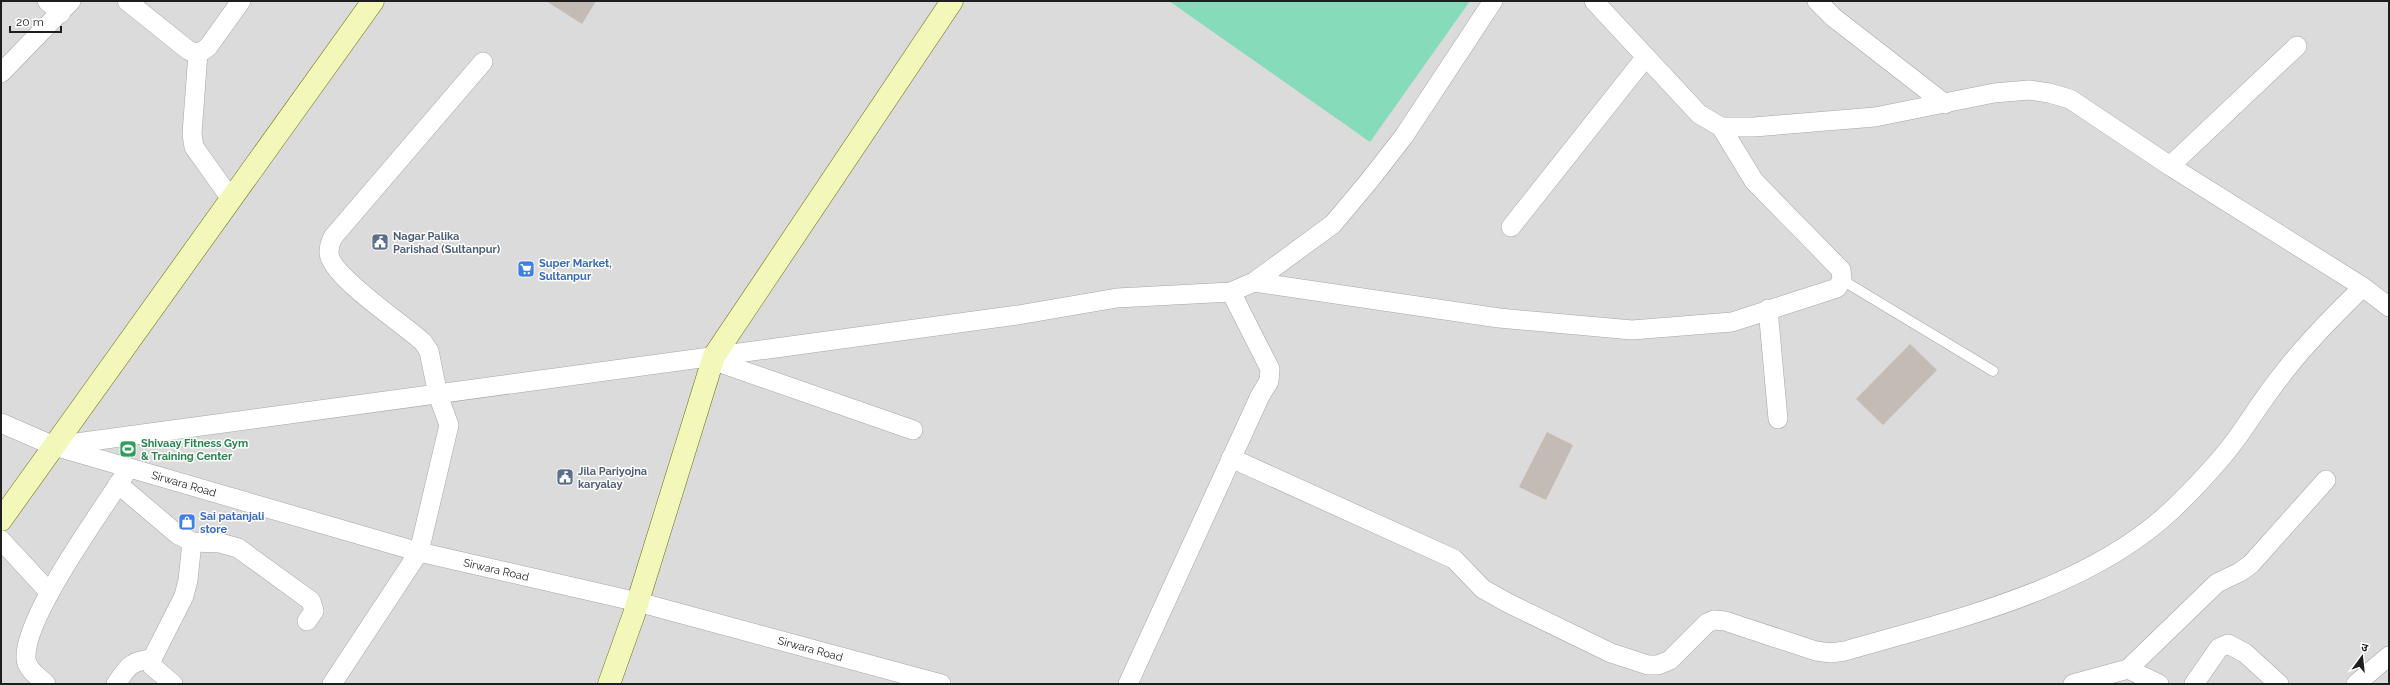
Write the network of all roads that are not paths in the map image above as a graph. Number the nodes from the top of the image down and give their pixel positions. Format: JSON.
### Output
{"nodes":[{"id":1,"x":127,"y":1,"type":"edge"},
{"id":2,"x":241,"y":1,"type":"edge"},
{"id":3,"x":373,"y":1,"type":"edge"},
{"id":4,"x":952,"y":1,"type":"edge"},
{"id":5,"x":1493,"y":1,"type":"edge"},
{"id":6,"x":1594,"y":1,"type":"edge"},
{"id":7,"x":1816,"y":1,"type":"edge"},
{"id":8,"x":60,"y":5,"type":"edge"},
{"id":9,"x":2297,"y":46,"type":"dead end"},
{"id":10,"x":198,"y":53,"type":"junction"},
{"id":11,"x":1645,"y":58,"type":"junction"},
{"id":12,"x":483,"y":62,"type":"dead end"},
{"id":13,"x":1,"y":73,"type":"edge"},
{"id":14,"x":1945,"y":104,"type":"junction"},
{"id":15,"x":1721,"y":127,"type":"junction"},
{"id":16,"x":2170,"y":166,"type":"junction"},
{"id":17,"x":231,"y":199,"type":"junction"},
{"id":18,"x":1510,"y":227,"type":"dead end"},
{"id":19,"x":1842,"y":280,"type":"junction"},
{"id":20,"x":1254,"y":282,"type":"junction"},
{"id":21,"x":2363,"y":287,"type":"junction"},
{"id":22,"x":1231,"y":292,"type":"junction"},
{"id":23,"x":2389,"y":307,"type":"edge"},
{"id":24,"x":1768,"y":309,"type":"junction"},
{"id":25,"x":713,"y":358,"type":"junction"},
{"id":26,"x":1993,"y":371,"type":"dead end"},
{"id":27,"x":438,"y":395,"type":"junction"},
{"id":28,"x":1778,"y":419,"type":"dead end"},
{"id":29,"x":1,"y":423,"type":"edge"},
{"id":30,"x":913,"y":430,"type":"dead end"},
{"id":31,"x":54,"y":446,"type":"junction"},
{"id":32,"x":1231,"y":458,"type":"junction"},
{"id":33,"x":129,"y":468,"type":"junction"},
{"id":34,"x":2326,"y":480,"type":"dead end"},
{"id":35,"x":118,"y":484,"type":"junction"},
{"id":36,"x":1,"y":520,"type":"edge"},
{"id":37,"x":1,"y":540,"type":"edge"},
{"id":38,"x":192,"y":542,"type":"junction"},
{"id":39,"x":419,"y":552,"type":"junction"},
{"id":40,"x":49,"y":592,"type":"junction"},
{"id":41,"x":638,"y":602,"type":"junction"},
{"id":42,"x":307,"y":621,"type":"dead end"},
{"id":43,"x":2389,"y":656,"type":"edge"},
{"id":44,"x":152,"y":659,"type":"junction"},
{"id":45,"x":2128,"y":669,"type":"junction"},
{"id":46,"x":46,"y":684,"type":"edge"},
{"id":47,"x":116,"y":684,"type":"edge"},
{"id":48,"x":173,"y":684,"type":"edge"},
{"id":49,"x":332,"y":684,"type":"edge"},
{"id":50,"x":608,"y":684,"type":"edge"},
{"id":51,"x":941,"y":684,"type":"edge"},
{"id":52,"x":1128,"y":684,"type":"edge"},
{"id":53,"x":2073,"y":684,"type":"edge"},
{"id":54,"x":2159,"y":684,"type":"edge"},
{"id":55,"x":2194,"y":684,"type":"edge"},
{"id":56,"x":2279,"y":684,"type":"edge"},
{"id":57,"x":2356,"y":684,"type":"edge"}],
"edges":[{"from":1,"to":10,"type":"street"},
{"from":2,"to":10,"type":"street"},
{"from":3,"to":17,"type":"street"},
{"from":4,"to":25,"type":"street"},
{"from":5,"to":20,"type":"street"},
{"from":6,"to":11,"type":"street"},
{"from":7,"to":14,"type":"street"},
{"from":8,"to":13,"type":"street"},
{"from":9,"to":16,"type":"street"},
{"from":10,"to":17,"type":"street"},
{"from":11,"to":15,"type":"street"},
{"from":11,"to":18,"type":"street"},
{"from":12,"to":27,"type":"street"},
{"from":14,"to":15,"type":"street"},
{"from":14,"to":16,"type":"street"},
{"from":15,"to":19,"type":"street"},
{"from":16,"to":21,"type":"street"},
{"from":17,"to":31,"type":"street"},
{"from":19,"to":24,"type":"street"},
{"from":19,"to":26,"type":"lane"},
{"from":20,"to":22,"type":"street"},
{"from":20,"to":24,"type":"street"},
{"from":21,"to":23,"type":"street"},
{"from":21,"to":32,"type":"street"},
{"from":22,"to":25,"type":"street"},
{"from":22,"to":32,"type":"street"},
{"from":24,"to":28,"type":"street"},
{"from":25,"to":27,"type":"street"},
{"from":25,"to":30,"type":"street"},
{"from":25,"to":41,"type":"street"},
{"from":27,"to":31,"type":"street"},
{"from":27,"to":39,"type":"street"},
{"from":29,"to":31,"type":"street","name":"Sirwara Road"},
{"from":31,"to":33,"type":"street","name":"Sirwara Road"},
{"from":31,"to":36,"type":"street"},
{"from":32,"to":52,"type":"street"},
{"from":33,"to":35,"type":"street"},
{"from":33,"to":39,"type":"street","name":"Sirwara Road"},
{"from":34,"to":45,"type":"street"},
{"from":35,"to":38,"type":"street"},
{"from":35,"to":40,"type":"street"},
{"from":37,"to":40,"type":"street"},
{"from":38,"to":42,"type":"street"},
{"from":38,"to":44,"type":"street"},
{"from":39,"to":41,"type":"street","name":"Sirwara Road"},
{"from":39,"to":49,"type":"street"},
{"from":40,"to":46,"type":"street"},
{"from":41,"to":50,"type":"street"},
{"from":41,"to":51,"type":"street","name":"Sirwara Road"},
{"from":43,"to":57,"type":"street"},
{"from":44,"to":47,"type":"street"},
{"from":44,"to":48,"type":"street"},
{"from":45,"to":53,"type":"street"},
{"from":45,"to":54,"type":"street"},
{"from":55,"to":56,"type":"street"}]}
